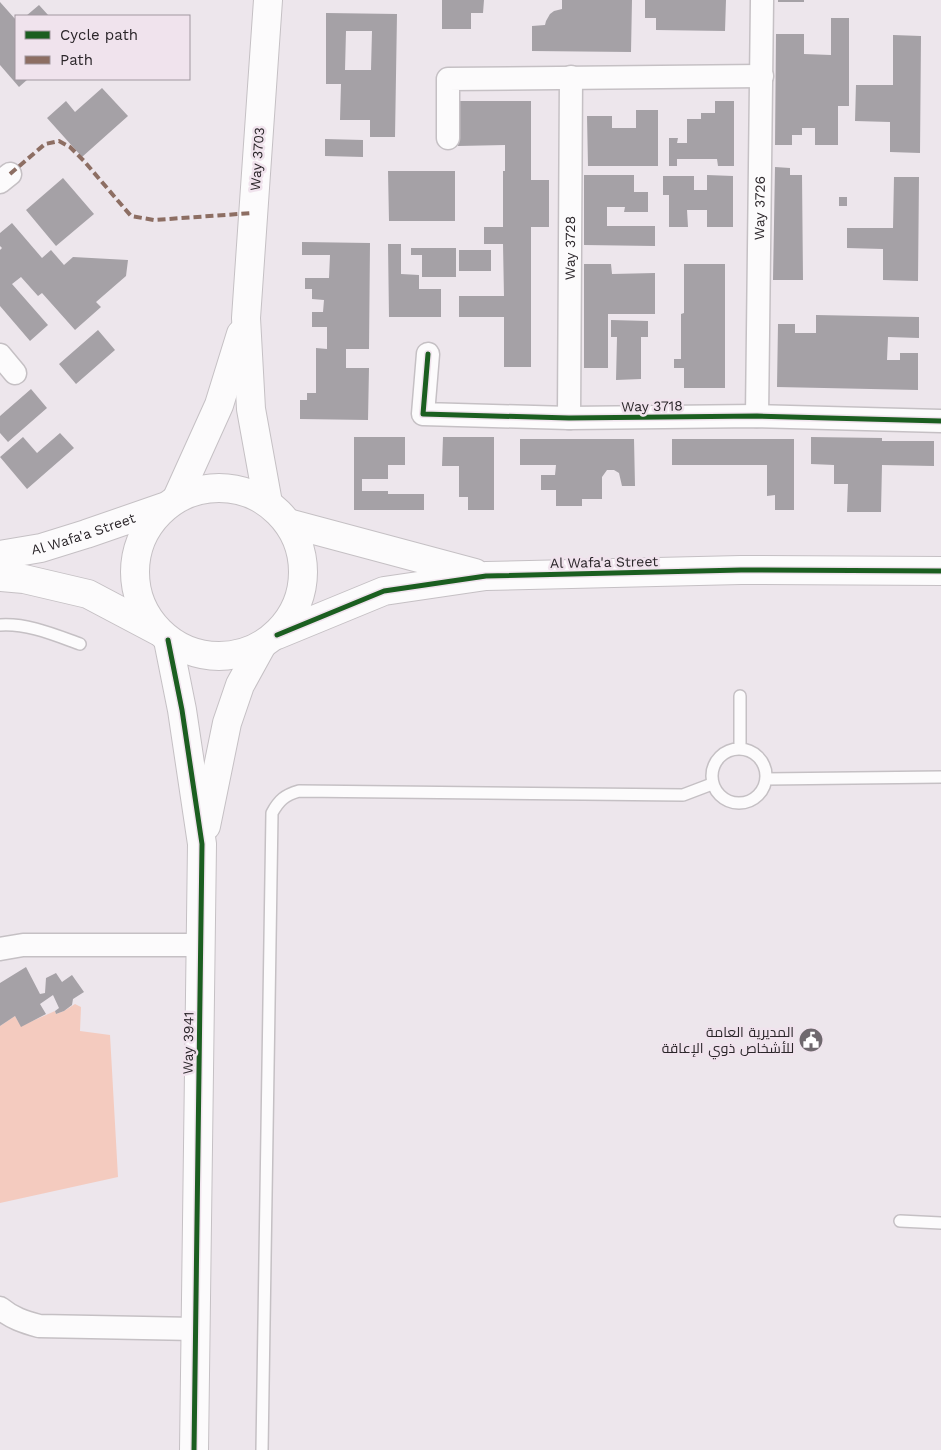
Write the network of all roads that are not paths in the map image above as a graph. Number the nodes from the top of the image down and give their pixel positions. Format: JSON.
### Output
{"nodes":[{"id":1,"x":268,"y":0,"type":"edge"},
{"id":2,"x":762,"y":0,"type":"edge"},
{"id":3,"x":762,"y":76,"type":"junction"},
{"id":4,"x":571,"y":77,"type":"junction"},
{"id":5,"x":448,"y":138,"type":"dead end"},
{"id":6,"x":246,"y":318,"type":"junction"},
{"id":7,"x":428,"y":354,"type":"dead end"},
{"id":8,"x":0,"y":355,"type":"edge"},
{"id":9,"x":15,"y":373,"type":"dead end"},
{"id":10,"x":757,"y":416,"type":"junction"},
{"id":11,"x":569,"y":418,"type":"junction"},
{"id":12,"x":941,"y":421,"type":"edge"},
{"id":13,"x":171,"y":502,"type":"junction"},
{"id":14,"x":268,"y":503,"type":"junction"},
{"id":15,"x":288,"y":523,"type":"junction"},
{"id":16,"x":0,"y":554,"type":"edge"},
{"id":17,"x":941,"y":571,"type":"edge"},
{"id":18,"x":486,"y":576,"type":"junction"},
{"id":19,"x":0,"y":577,"type":"edge"},
{"id":20,"x":0,"y":625,"type":"edge"},
{"id":21,"x":163,"y":635,"type":"junction"},
{"id":22,"x":270,"y":640,"type":"junction"},
{"id":23,"x":80,"y":644,"type":"dead end"},
{"id":24,"x":740,"y":696,"type":"dead end"},
{"id":25,"x":740,"y":749,"type":"junction"},
{"id":26,"x":941,"y":777,"type":"edge"},
{"id":27,"x":766,"y":779,"type":"junction"},
{"id":28,"x":712,"y":784,"type":"junction"},
{"id":29,"x":202,"y":844,"type":"junction"},
{"id":30,"x":201,"y":945,"type":"junction"},
{"id":31,"x":0,"y":949,"type":"edge"},
{"id":32,"x":900,"y":1221,"type":"dead end"},
{"id":33,"x":941,"y":1223,"type":"edge"},
{"id":34,"x":0,"y":1308,"type":"edge"},
{"id":35,"x":195,"y":1329,"type":"junction"},
{"id":36,"x":194,"y":1450,"type":"edge"},
{"id":37,"x":262,"y":1450,"type":"edge"}],
"edges":[{"from":1,"to":6,"type":"street","name":"Way 3703"},
{"from":2,"to":3,"type":"street","name":"Way 3726"},
{"from":3,"to":4,"type":"street"},
{"from":3,"to":10,"type":"street","name":"Way 3726"},
{"from":4,"to":5,"type":"street"},
{"from":4,"to":11,"type":"street","name":"Way 3728"},
{"from":6,"to":13,"type":"street","name":"Way 3703"},
{"from":6,"to":14,"type":"street","name":"Way 3703"},
{"from":7,"to":11,"type":"street","name":"Way 3718"},
{"from":8,"to":9,"type":"street"},
{"from":10,"to":11,"type":"street","name":"Way 3718"},
{"from":10,"to":12,"type":"street","name":"Way 3718"},
{"from":13,"to":14,"type":"street"},
{"from":13,"to":16,"type":"street","name":"Al Wafa'a Street"},
{"from":13,"to":21,"type":"street"},
{"from":14,"to":15,"type":"street"},
{"from":15,"to":18,"type":"street","name":"Al Wafa'a Street"},
{"from":15,"to":22,"type":"street"},
{"from":17,"to":18,"type":"street","name":"Al Wafa'a Street"},
{"from":18,"to":22,"type":"street","name":"Al Wafa'a Street"},
{"from":19,"to":21,"type":"street"},
{"from":20,"to":23,"type":"lane"},
{"from":21,"to":22,"type":"street"},
{"from":21,"to":29,"type":"street","name":"Way 3941"},
{"from":22,"to":29,"type":"street","name":"Way 3941"},
{"from":24,"to":25,"type":"lane"},
{"from":25,"to":27,"type":"lane"},
{"from":25,"to":28,"type":"lane"},
{"from":26,"to":27,"type":"lane"},
{"from":27,"to":28,"type":"lane"},
{"from":28,"to":37,"type":"lane"},
{"from":29,"to":30,"type":"street","name":"Way 3941"},
{"from":30,"to":31,"type":"street"},
{"from":30,"to":35,"type":"street","name":"Way 3941"},
{"from":32,"to":33,"type":"lane"},
{"from":34,"to":35,"type":"street"},
{"from":35,"to":36,"type":"street","name":"Way 3941"}]}
